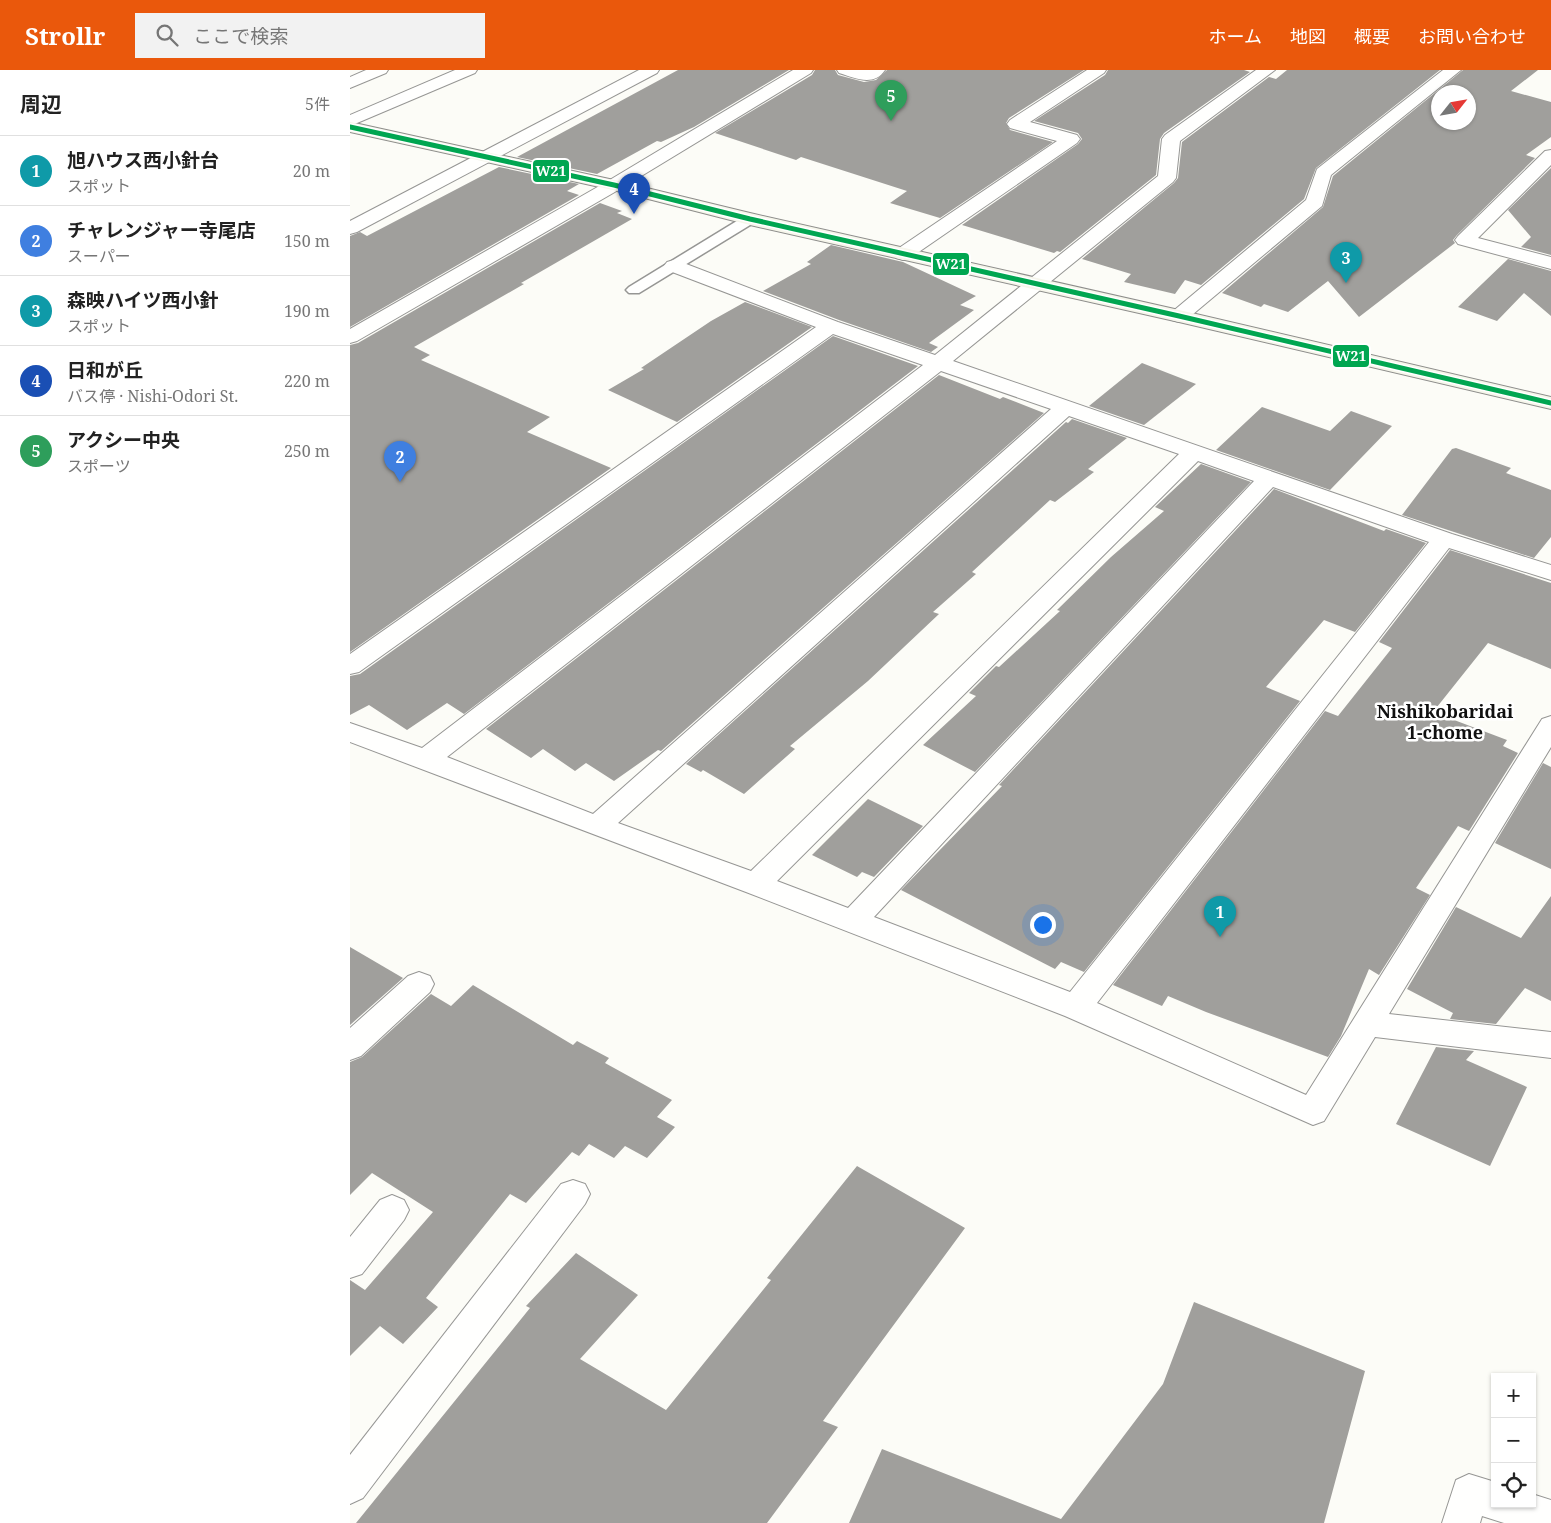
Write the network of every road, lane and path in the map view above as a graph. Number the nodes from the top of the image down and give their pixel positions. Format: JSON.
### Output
{"nodes":[{"id":1,"x":380,"y":70,"type":"edge"},
{"id":2,"x":469,"y":70,"type":"edge"},
{"id":3,"x":651,"y":70,"type":"edge"},
{"id":4,"x":805,"y":70,"type":"edge"},
{"id":5,"x":845,"y":70,"type":"edge"},
{"id":6,"x":877,"y":70,"type":"edge"},
{"id":7,"x":1098,"y":70,"type":"edge"},
{"id":8,"x":1267,"y":70,"type":"edge"},
{"id":9,"x":1454,"y":70,"type":"edge"},
{"id":10,"x":350,"y":83,"type":"edge"},
{"id":11,"x":350,"y":121,"type":"edge"},
{"id":12,"x":350,"y":127,"type":"edge"},
{"id":13,"x":1551,"y":155,"type":"edge"},
{"id":14,"x":488,"y":157,"type":"junction"},
{"id":15,"x":614,"y":185,"type":"junction"},
{"id":16,"x":750,"y":219,"type":"junction"},
{"id":17,"x":350,"y":228,"type":"edge"},
{"id":18,"x":903,"y":254,"type":"junction"},
{"id":19,"x":1551,"y":263,"type":"edge"},
{"id":20,"x":674,"y":266,"type":"junction"},
{"id":21,"x":1035,"y":283,"type":"junction"},
{"id":22,"x":634,"y":290,"type":"dead end"},
{"id":23,"x":1179,"y":316,"type":"junction"},
{"id":24,"x":831,"y":326,"type":"junction"},
{"id":25,"x":350,"y":337,"type":"edge"},
{"id":26,"x":938,"y":363,"type":"junction"},
{"id":27,"x":1551,"y":403,"type":"edge"},
{"id":28,"x":1066,"y":407,"type":"junction"},
{"id":29,"x":1193,"y":452,"type":"junction"},
{"id":30,"x":1269,"y":478,"type":"junction"},
{"id":31,"x":1444,"y":539,"type":"junction"},
{"id":32,"x":1551,"y":573,"type":"edge"},
{"id":33,"x":350,"y":666,"type":"edge"},
{"id":34,"x":1551,"y":725,"type":"edge"},
{"id":35,"x":350,"y":732,"type":"edge"},
{"id":36,"x":426,"y":759,"type":"junction"},
{"id":37,"x":596,"y":826,"type":"junction"},
{"id":38,"x":756,"y":884,"type":"junction"},
{"id":39,"x":853,"y":921,"type":"junction"},
{"id":40,"x":419,"y":984,"type":"dead end"},
{"id":41,"x":1076,"y":1008,"type":"junction"},
{"id":42,"x":1366,"y":1024,"type":"junction"},
{"id":43,"x":1551,"y":1045,"type":"edge"},
{"id":44,"x":350,"y":1047,"type":"edge"},
{"id":45,"x":573,"y":1194,"type":"dead end"},
{"id":46,"x":392,"y":1210,"type":"dead end"},
{"id":47,"x":350,"y":1263,"type":"edge"},
{"id":48,"x":350,"y":1486,"type":"edge"},
{"id":49,"x":1491,"y":1500,"type":"edge"},
{"id":50,"x":1517,"y":1508,"type":"edge"},
{"id":51,"x":1551,"y":1519,"type":"edge"},
{"id":52,"x":1461,"y":1523,"type":"edge"}],
"edges":[{"from":1,"to":10,"type":"street"},
{"from":2,"to":11,"type":"street"},
{"from":3,"to":14,"type":"street"},
{"from":4,"to":15,"type":"street"},
{"from":5,"to":6,"type":"street"},
{"from":7,"to":18,"type":"street"},
{"from":8,"to":21,"type":"street"},
{"from":9,"to":23,"type":"street"},
{"from":12,"to":14,"type":"street"},
{"from":13,"to":19,"type":"street"},
{"from":14,"to":15,"type":"street"},
{"from":14,"to":17,"type":"street"},
{"from":15,"to":16,"type":"street"},
{"from":15,"to":25,"type":"street"},
{"from":16,"to":18,"type":"street"},
{"from":16,"to":20,"type":"lane"},
{"from":18,"to":21,"type":"street"},
{"from":20,"to":22,"type":"lane"},
{"from":20,"to":24,"type":"street"},
{"from":21,"to":23,"type":"street"},
{"from":21,"to":26,"type":"street"},
{"from":23,"to":27,"type":"street"},
{"from":24,"to":26,"type":"street"},
{"from":24,"to":33,"type":"street"},
{"from":26,"to":28,"type":"street"},
{"from":26,"to":36,"type":"street"},
{"from":28,"to":29,"type":"street"},
{"from":28,"to":37,"type":"street"},
{"from":29,"to":30,"type":"street"},
{"from":29,"to":38,"type":"street"},
{"from":30,"to":31,"type":"street"},
{"from":30,"to":39,"type":"street"},
{"from":31,"to":32,"type":"street"},
{"from":31,"to":41,"type":"street"},
{"from":34,"to":42,"type":"street"},
{"from":35,"to":36,"type":"street"},
{"from":36,"to":37,"type":"street"},
{"from":37,"to":38,"type":"street"},
{"from":38,"to":39,"type":"street"},
{"from":39,"to":41,"type":"street"},
{"from":40,"to":44,"type":"street"},
{"from":41,"to":42,"type":"street"},
{"from":42,"to":43,"type":"street"},
{"from":45,"to":48,"type":"street"},
{"from":46,"to":47,"type":"street"},
{"from":49,"to":52,"type":"street"},
{"from":50,"to":51,"type":"street"}]}
